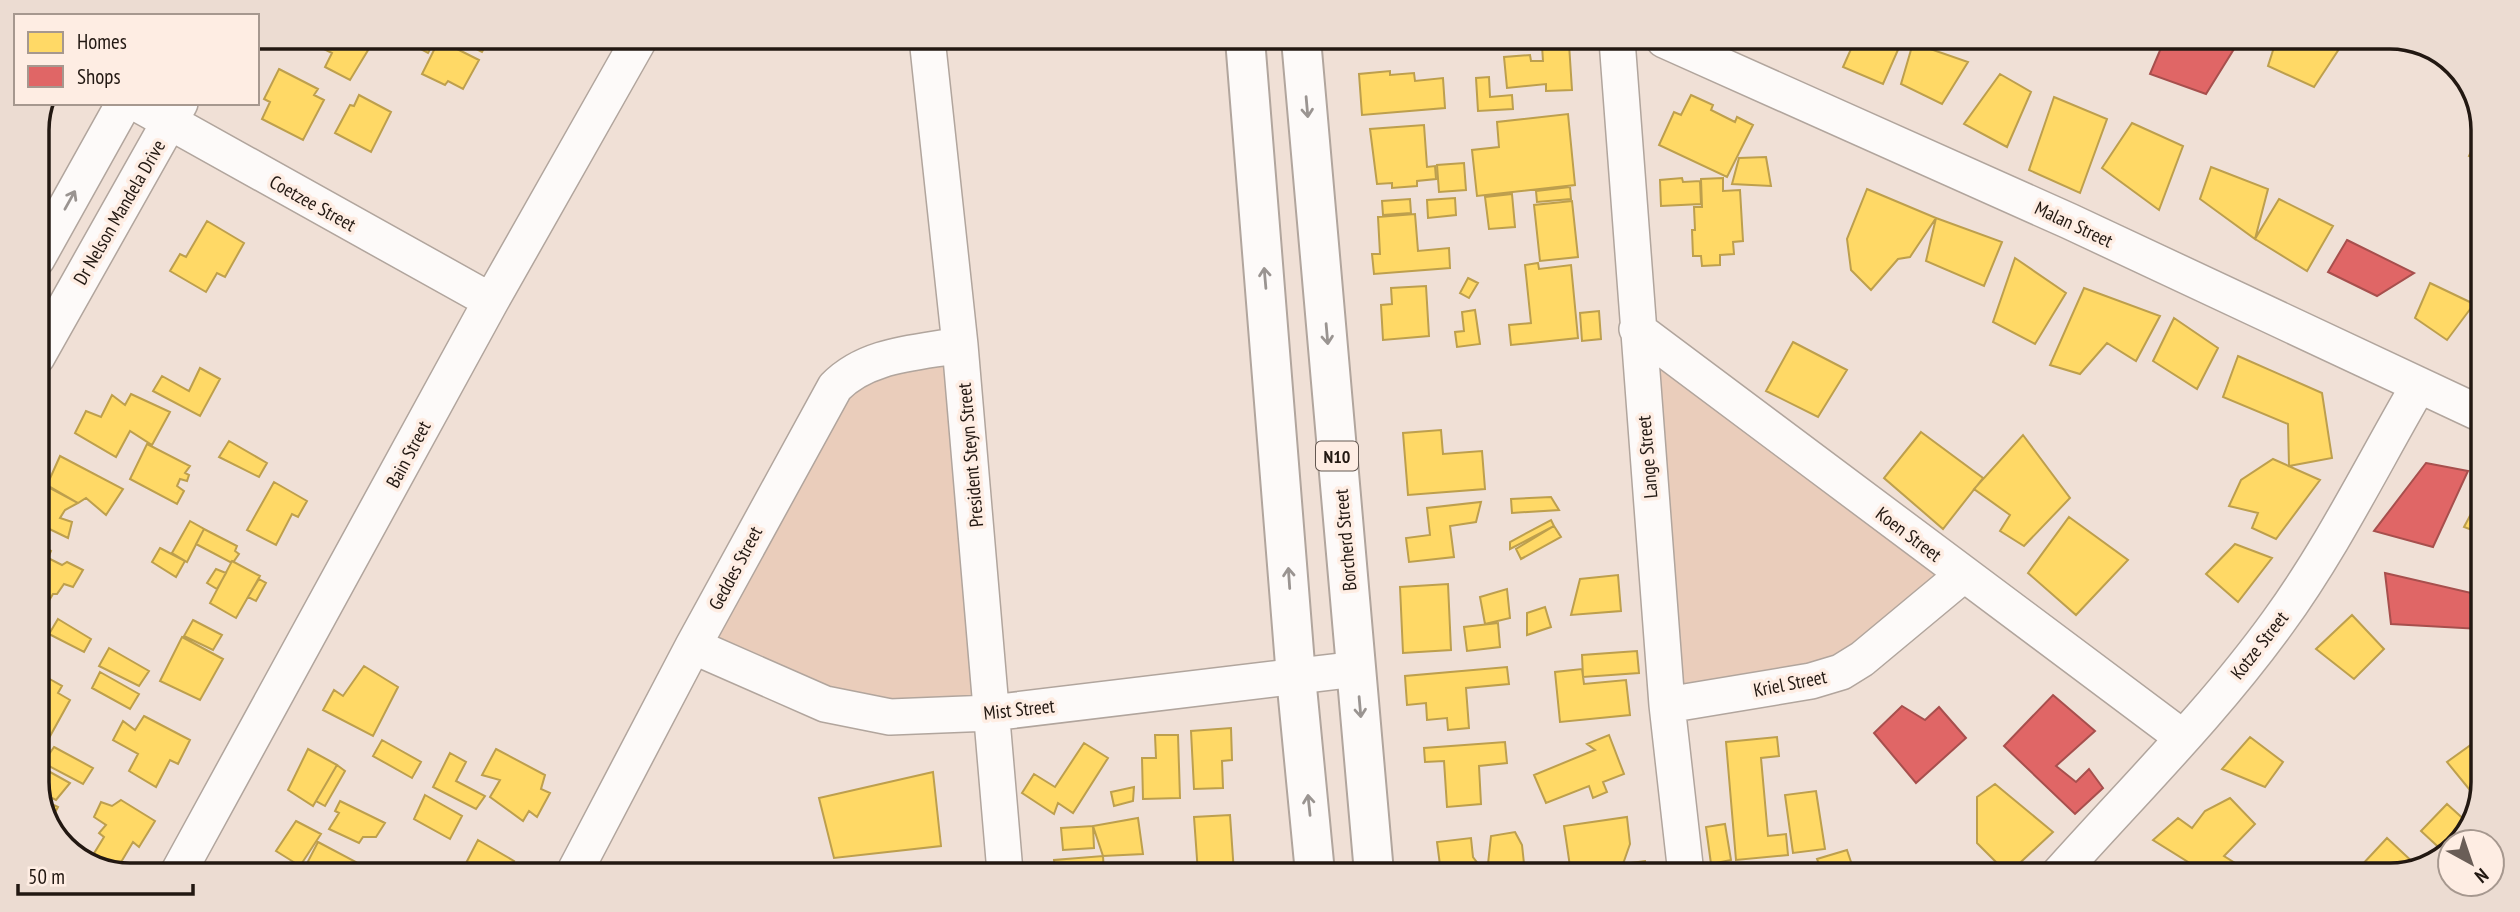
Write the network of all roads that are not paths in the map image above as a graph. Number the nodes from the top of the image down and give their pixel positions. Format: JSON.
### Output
{"nodes":[{"id":1,"x":634,"y":49,"type":"edge"},
{"id":2,"x":928,"y":49,"type":"edge"},
{"id":3,"x":1246,"y":49,"type":"edge"},
{"id":4,"x":1302,"y":49,"type":"edge"},
{"id":5,"x":1618,"y":49,"type":"edge"},
{"id":6,"x":1684,"y":49,"type":"edge"},
{"id":7,"x":123,"y":105,"type":"edge"},
{"id":8,"x":144,"y":105,"type":"edge"},
{"id":9,"x":175,"y":113,"type":"edge"},
{"id":10,"x":49,"y":237,"type":"edge"},
{"id":11,"x":491,"y":301,"type":"junction"},
{"id":12,"x":1637,"y":329,"type":"junction"},
{"id":13,"x":49,"y":336,"type":"edge"},
{"id":14,"x":960,"y":345,"type":"junction"},
{"id":15,"x":2419,"y":385,"type":"junction"},
{"id":16,"x":2471,"y":409,"type":"edge"},
{"id":17,"x":1964,"y":575,"type":"junction"},
{"id":18,"x":693,"y":646,"type":"junction"},
{"id":19,"x":1357,"y":669,"type":"junction"},
{"id":20,"x":1296,"y":677,"type":"junction"},
{"id":21,"x":1667,"y":705,"type":"junction"},
{"id":22,"x":991,"y":713,"type":"junction"},
{"id":23,"x":2182,"y":737,"type":"junction"},
{"id":24,"x":183,"y":863,"type":"edge"},
{"id":25,"x":579,"y":863,"type":"edge"},
{"id":26,"x":1004,"y":863,"type":"edge"},
{"id":27,"x":1314,"y":863,"type":"edge"},
{"id":28,"x":1373,"y":863,"type":"edge"},
{"id":29,"x":1685,"y":863,"type":"edge"},
{"id":30,"x":2068,"y":863,"type":"edge"}],
"edges":[{"from":1,"to":11,"type":"street","name":"Bain Street"},
{"from":2,"to":14,"type":"street","name":"President Steyn Street"},
{"from":20,"to":3,"type":"highway","one_way":true},
{"from":4,"to":19,"type":"highway","name":"Borcherd Street","number":"N10","one_way":true},
{"from":5,"to":12,"type":"street","name":"Lange Street"},
{"from":6,"to":15,"type":"street","name":"Malan Street"},
{"from":10,"to":7,"type":"street","one_way":true},
{"from":8,"to":9,"type":"street","name":"Coetzee Street"},
{"from":9,"to":11,"type":"street","name":"Coetzee Street"},
{"from":9,"to":13,"type":"street","name":"Dr Nelson Mandela Drive"},
{"from":11,"to":24,"type":"street","name":"Bain Street"},
{"from":12,"to":17,"type":"street","name":"Koen Street"},
{"from":12,"to":21,"type":"street","name":"Lange Street"},
{"from":14,"to":18,"type":"street","name":"Geddes Street"},
{"from":14,"to":22,"type":"street","name":"President Steyn Street"},
{"from":15,"to":16,"type":"street","name":"Malan Street"},
{"from":15,"to":23,"type":"street","name":"Kotze Street"},
{"from":17,"to":21,"type":"street","name":"Kriel Street"},
{"from":17,"to":23,"type":"street","name":"Koen Street"},
{"from":18,"to":22,"type":"street","name":"Mist Street"},
{"from":18,"to":25,"type":"street","name":"Geddes Street"},
{"from":19,"to":20,"type":"street","name":"Mist Street"},
{"from":19,"to":28,"type":"highway","name":"Borcherd Street","number":"N10","one_way":true},
{"from":20,"to":22,"type":"street","name":"Mist Street"},
{"from":27,"to":20,"type":"highway","one_way":true},
{"from":21,"to":29,"type":"street","name":"Lange Street"},
{"from":22,"to":26,"type":"street","name":"President Steyn Street"},
{"from":23,"to":30,"type":"street","name":"Kotze Street"}]}
